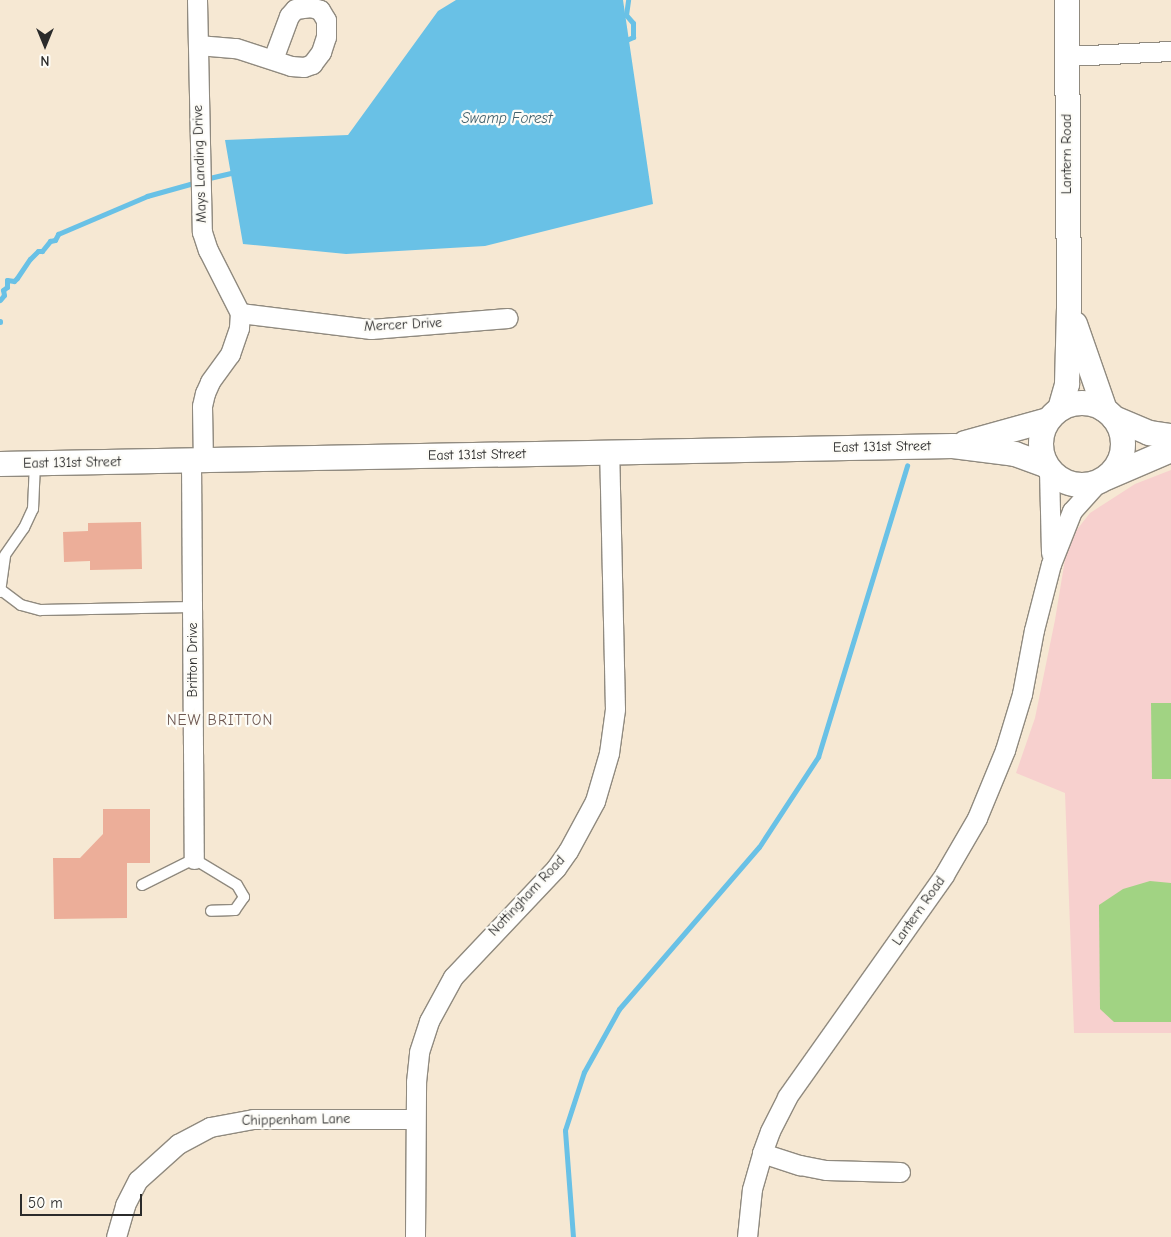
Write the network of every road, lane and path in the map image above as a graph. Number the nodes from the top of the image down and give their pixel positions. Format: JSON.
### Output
{"nodes":[{"id":1,"x":197,"y":0,"type":"edge"},
{"id":2,"x":1067,"y":0,"type":"edge"},
{"id":3,"x":198,"y":45,"type":"junction"},
{"id":4,"x":1171,"y":51,"type":"edge"},
{"id":5,"x":1068,"y":56,"type":"junction"},
{"id":6,"x":273,"y":59,"type":"dead end"},
{"id":7,"x":1069,"y":308,"type":"junction"},
{"id":8,"x":240,"y":313,"type":"junction"},
{"id":9,"x":508,"y":318,"type":"dead end"},
{"id":10,"x":1054,"y":414,"type":"junction"},
{"id":11,"x":1109,"y":414,"type":"junction"},
{"id":12,"x":1171,"y":436,"type":"edge"},
{"id":13,"x":953,"y":446,"type":"junction"},
{"id":14,"x":1171,"y":450,"type":"edge"},
{"id":15,"x":609,"y":452,"type":"junction"},
{"id":16,"x":197,"y":461,"type":"junction"},
{"id":17,"x":0,"y":464,"type":"edge"},
{"id":18,"x":35,"y":464,"type":"junction"},
{"id":19,"x":1047,"y":467,"type":"junction"},
{"id":20,"x":1102,"y":480,"type":"junction"},
{"id":21,"x":1051,"y":564,"type":"junction"},
{"id":22,"x":1,"y":591,"type":"edge"},
{"id":23,"x":192,"y":608,"type":"junction"},
{"id":24,"x":194,"y":859,"type":"junction"},
{"id":25,"x":142,"y":885,"type":"dead end"},
{"id":26,"x":211,"y":911,"type":"dead end"},
{"id":27,"x":415,"y":1119,"type":"junction"},
{"id":28,"x":762,"y":1153,"type":"junction"},
{"id":29,"x":900,"y":1172,"type":"dead end"},
{"id":30,"x":116,"y":1237,"type":"edge"},
{"id":31,"x":415,"y":1237,"type":"edge"},
{"id":32,"x":747,"y":1237,"type":"edge"}],
"edges":[{"from":1,"to":3,"type":"street","name":"Mays Landing Drive"},
{"from":2,"to":5,"type":"street","name":"Lantern Road"},
{"from":3,"to":6,"type":"street"},
{"from":3,"to":8,"type":"street","name":"Mays Landing Drive"},
{"from":4,"to":5,"type":"street"},
{"from":5,"to":7,"type":"street","name":"Lantern Road"},
{"from":7,"to":10,"type":"street","name":"Lantern Road"},
{"from":7,"to":11,"type":"street","name":"Lantern Road"},
{"from":8,"to":9,"type":"street","name":"Mercer Drive"},
{"from":8,"to":16,"type":"street"},
{"from":10,"to":11,"type":"street"},
{"from":10,"to":13,"type":"street","name":"East 131st Street"},
{"from":10,"to":19,"type":"street"},
{"from":11,"to":12,"type":"street"},
{"from":11,"to":20,"type":"street"},
{"from":13,"to":15,"type":"street","name":"East 131st Street"},
{"from":13,"to":19,"type":"street","name":"East 131st Street"},
{"from":14,"to":20,"type":"street"},
{"from":15,"to":16,"type":"street","name":"East 131st Street"},
{"from":15,"to":27,"type":"street","name":"Nottingham Road"},
{"from":16,"to":18,"type":"street","name":"East 131st Street"},
{"from":16,"to":23,"type":"street","name":"Britton Drive"},
{"from":17,"to":18,"type":"street","name":"East 131st Street"},
{"from":18,"to":22,"type":"lane"},
{"from":19,"to":20,"type":"street"},
{"from":19,"to":21,"type":"street","name":"Lantern Road"},
{"from":20,"to":21,"type":"street","name":"Lantern Road"},
{"from":21,"to":28,"type":"street","name":"Lantern Road"},
{"from":22,"to":23,"type":"lane"},
{"from":23,"to":24,"type":"street","name":"Britton Drive"},
{"from":24,"to":25,"type":"lane"},
{"from":24,"to":26,"type":"lane"},
{"from":27,"to":30,"type":"street","name":"Chippenham Lane"},
{"from":27,"to":31,"type":"street","name":"Nottingham Road"},
{"from":28,"to":29,"type":"street"},
{"from":28,"to":32,"type":"street","name":"Lantern Road"}]}
